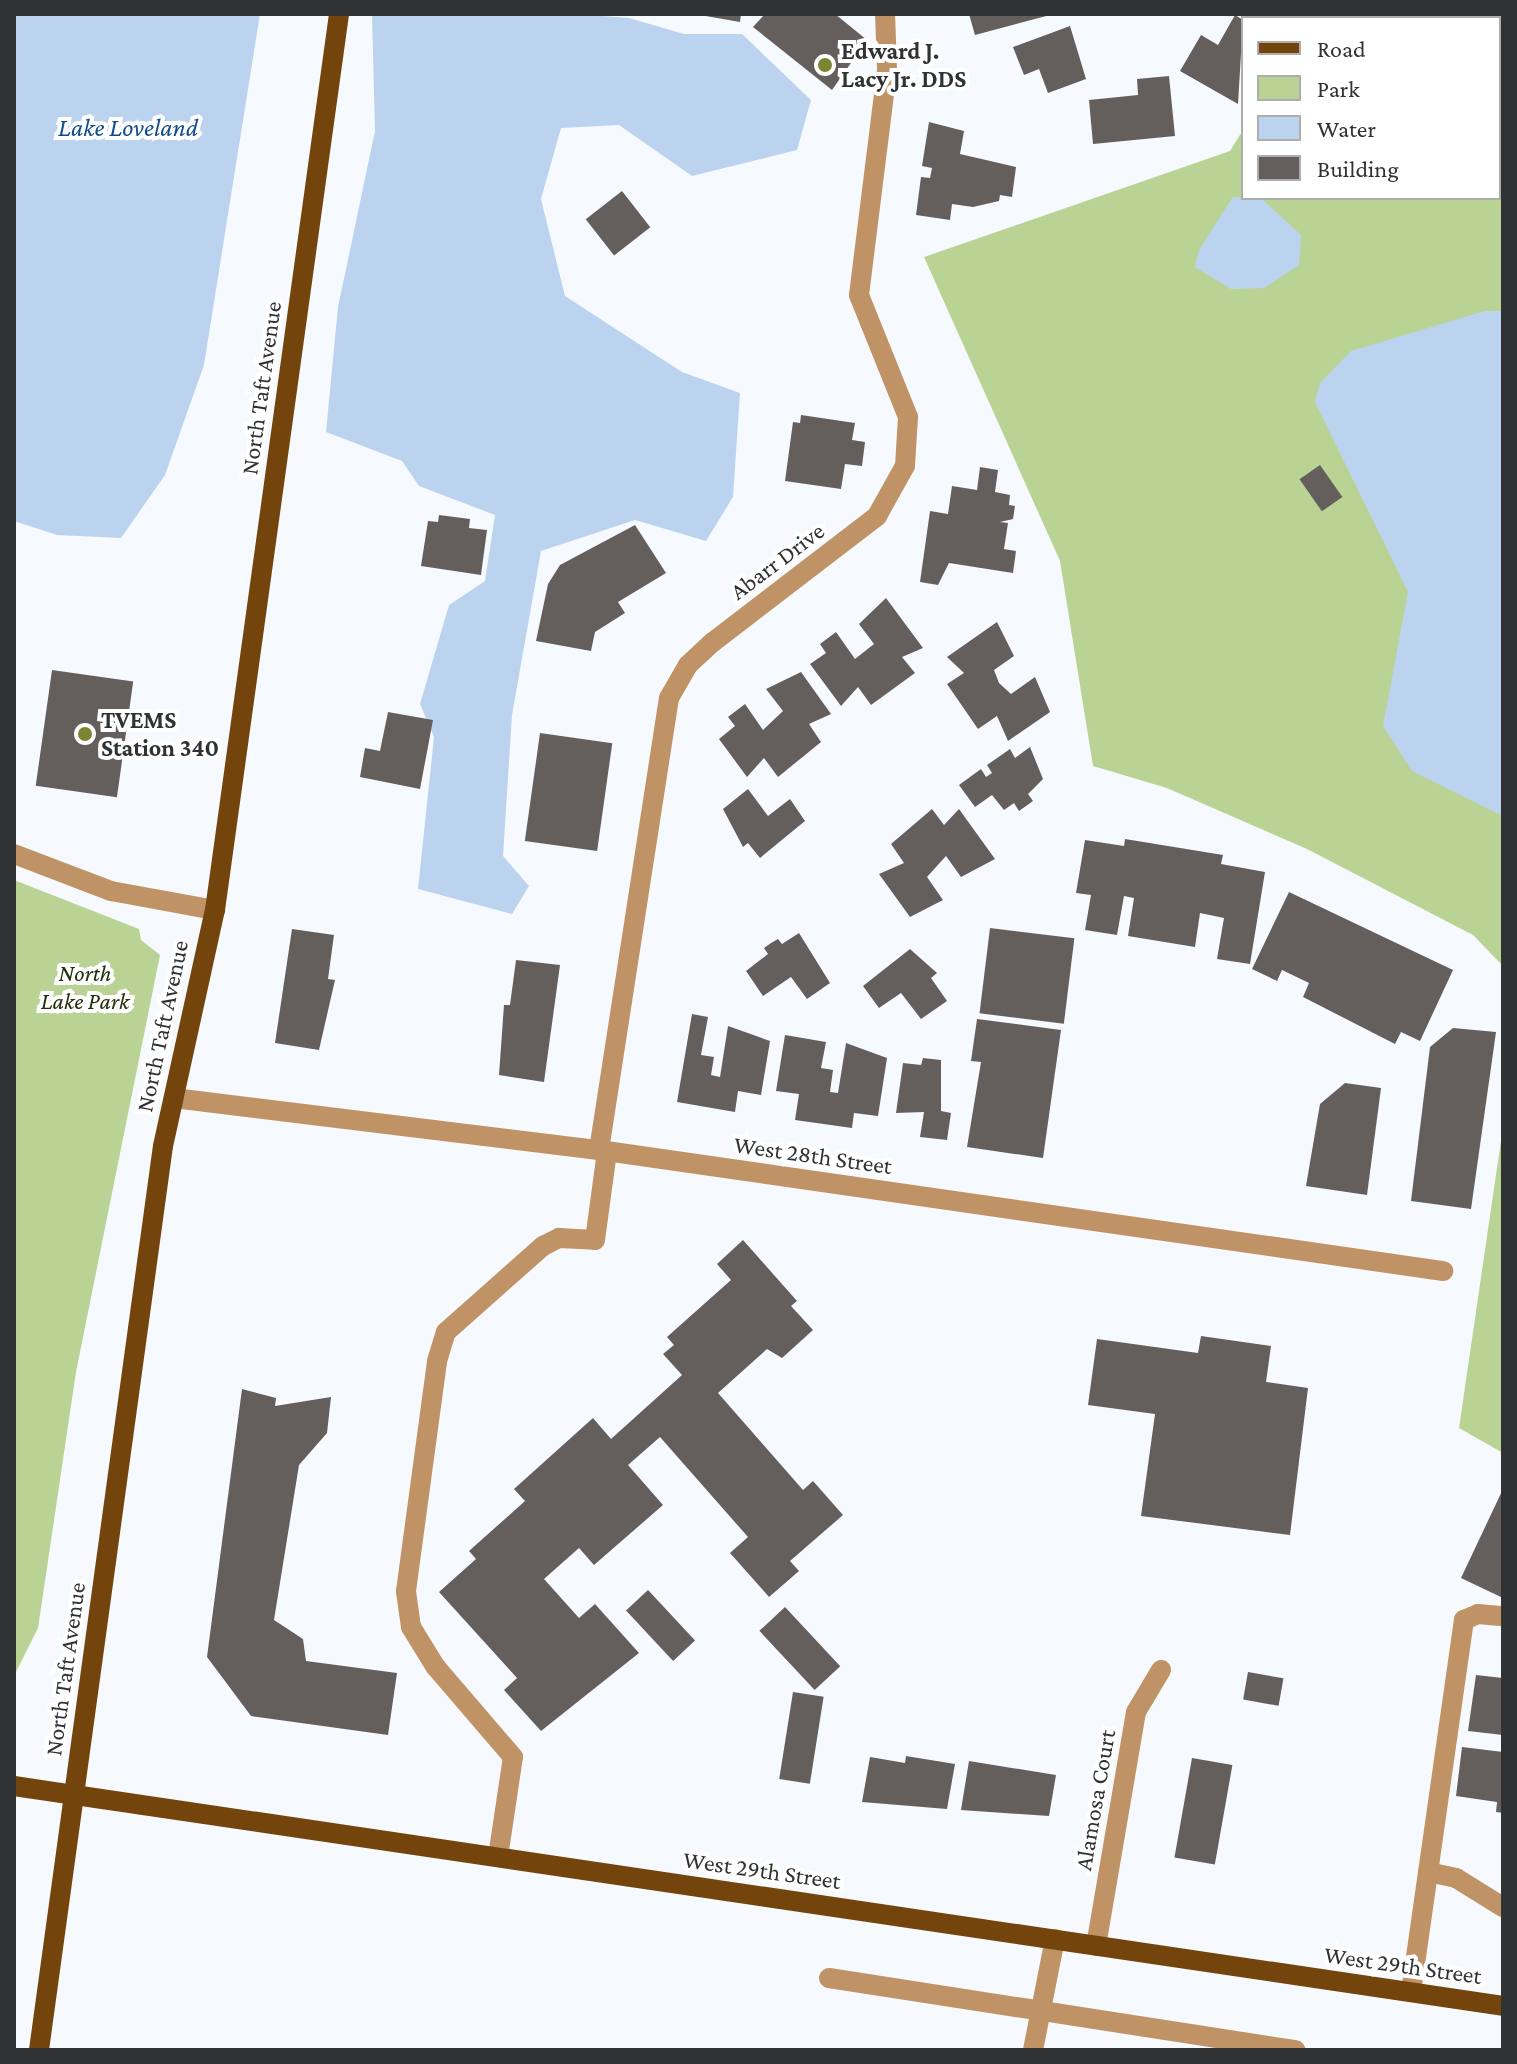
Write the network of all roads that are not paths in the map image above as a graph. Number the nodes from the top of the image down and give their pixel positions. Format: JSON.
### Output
{"nodes":[{"id":1,"x":339,"y":14,"type":"edge"},
{"id":2,"x":885,"y":14,"type":"edge"},
{"id":3,"x":14,"y":854,"type":"edge"},
{"id":4,"x":215,"y":910,"type":"junction"},
{"id":5,"x":174,"y":1098,"type":"junction"},
{"id":6,"x":603,"y":1151,"type":"junction"},
{"id":7,"x":1443,"y":1271,"type":"dead end"},
{"id":8,"x":1503,"y":1616,"type":"edge"},
{"id":9,"x":1161,"y":1670,"type":"dead end"},
{"id":10,"x":14,"y":1786,"type":"edge"},
{"id":11,"x":74,"y":1796,"type":"junction"},
{"id":12,"x":498,"y":1857,"type":"junction"},
{"id":13,"x":1428,"y":1872,"type":"junction"},
{"id":14,"x":1503,"y":1907,"type":"edge"},
{"id":15,"x":1055,"y":1939,"type":"junction"},
{"id":16,"x":1096,"y":1946,"type":"junction"},
{"id":17,"x":829,"y":1978,"type":"dead end"},
{"id":18,"x":1411,"y":1992,"type":"junction"},
{"id":19,"x":1503,"y":2006,"type":"edge"},
{"id":20,"x":1041,"y":2009,"type":"junction"},
{"id":21,"x":39,"y":2050,"type":"edge"},
{"id":22,"x":1033,"y":2050,"type":"edge"},
{"id":23,"x":1295,"y":2050,"type":"edge"}],
"edges":[{"from":1,"to":4,"type":"main road","name":"North Taft Avenue"},
{"from":2,"to":6,"type":"street","name":"Abarr Drive"},
{"from":3,"to":4,"type":"street"},
{"from":4,"to":5,"type":"main road","name":"North Taft Avenue"},
{"from":5,"to":6,"type":"street","name":"West 28th Street"},
{"from":5,"to":11,"type":"main road","name":"North Taft Avenue"},
{"from":6,"to":7,"type":"street","name":"West 28th Street"},
{"from":6,"to":12,"type":"street","name":"Abarr Drive"},
{"from":8,"to":13,"type":"street"},
{"from":9,"to":16,"type":"street","name":"Alamosa Court"},
{"from":10,"to":11,"type":"main road","name":"West 29th Street"},
{"from":11,"to":12,"type":"main road","name":"West 29th Street"},
{"from":11,"to":21,"type":"main road","name":"North Taft Avenue"},
{"from":12,"to":15,"type":"main road","name":"West 29th Street"},
{"from":13,"to":14,"type":"street"},
{"from":13,"to":18,"type":"street"},
{"from":15,"to":16,"type":"main road","name":"West 29th Street"},
{"from":15,"to":20,"type":"street"},
{"from":16,"to":18,"type":"main road","name":"West 29th Street"},
{"from":17,"to":20,"type":"street"},
{"from":18,"to":19,"type":"main road","name":"West 29th Street"},
{"from":20,"to":22,"type":"street"},
{"from":20,"to":23,"type":"street"}]}
